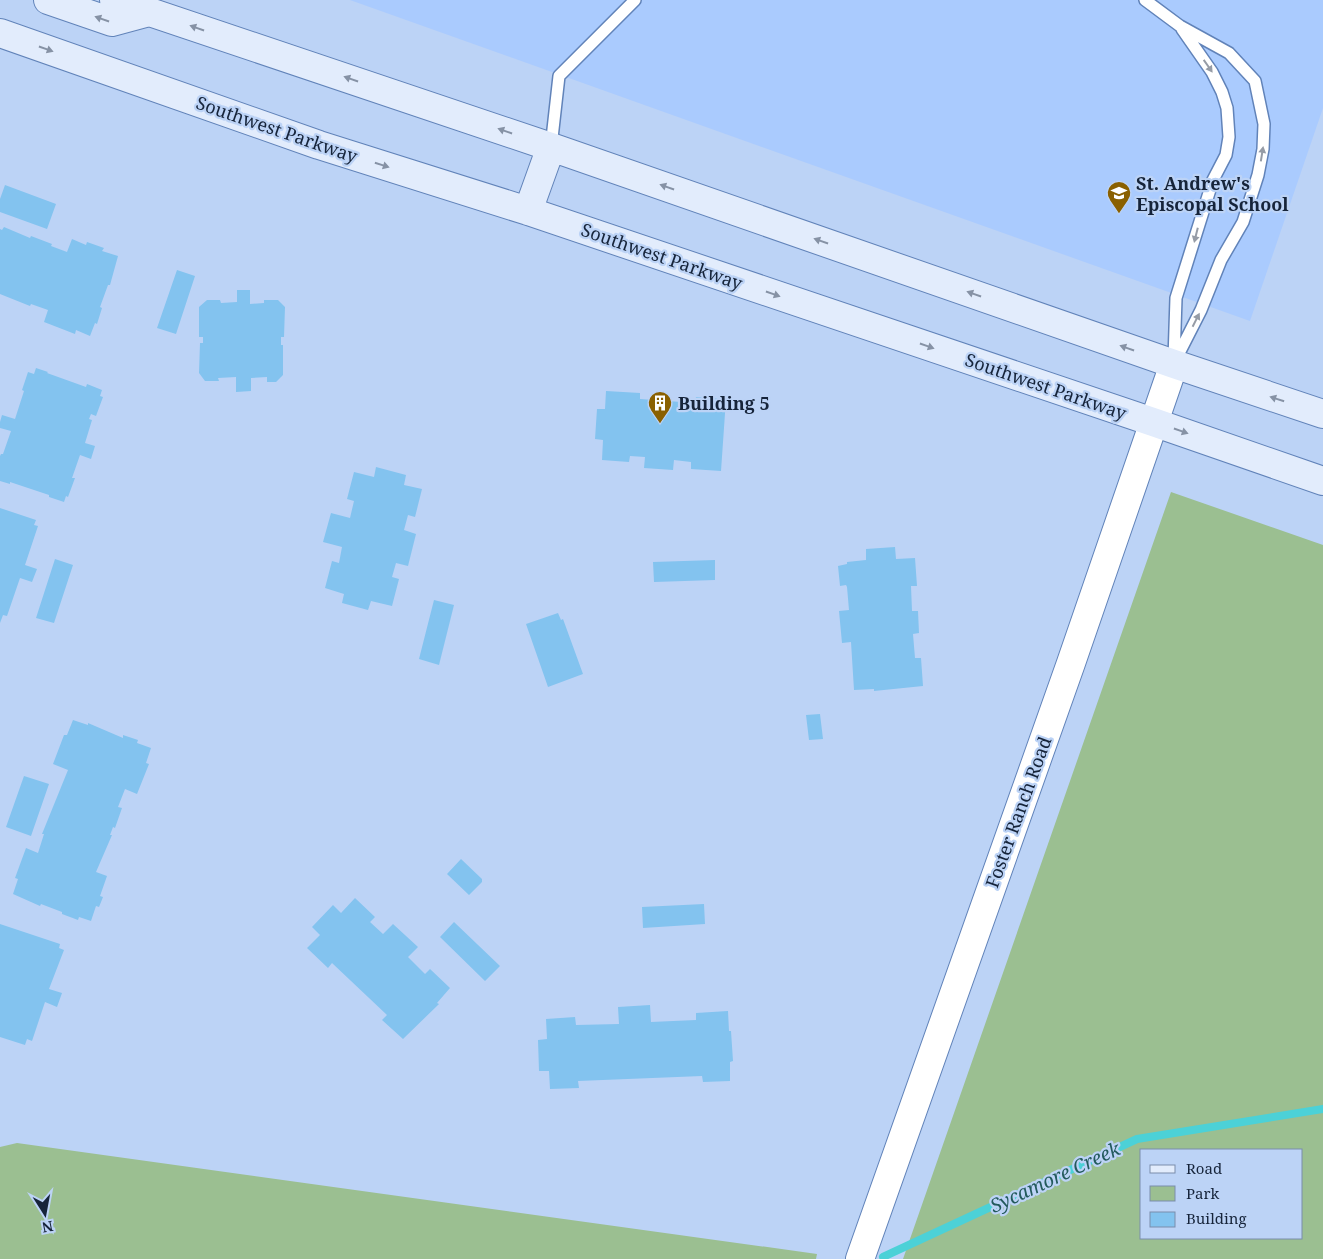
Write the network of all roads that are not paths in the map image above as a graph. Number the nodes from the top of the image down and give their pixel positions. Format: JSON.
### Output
{"nodes":[{"id":1,"x":48,"y":0,"type":"edge"},
{"id":2,"x":114,"y":0,"type":"edge"},
{"id":3,"x":635,"y":0,"type":"edge"},
{"id":4,"x":1145,"y":0,"type":"edge"},
{"id":5,"x":149,"y":12,"type":"junction"},
{"id":6,"x":1180,"y":26,"type":"junction"},
{"id":7,"x":0,"y":33,"type":"edge"},
{"id":8,"x":551,"y":147,"type":"junction"},
{"id":9,"x":528,"y":211,"type":"junction"},
{"id":10,"x":1174,"y":364,"type":"junction"},
{"id":11,"x":1323,"y":414,"type":"edge"},
{"id":12,"x":1153,"y":422,"type":"junction"},
{"id":13,"x":1323,"y":481,"type":"edge"},
{"id":14,"x":860,"y":1259,"type":"edge"}],
"edges":[{"from":5,"to":1,"type":"main road","one_way":true},
{"from":2,"to":5,"type":"main road"},
{"from":3,"to":8,"type":"lane"},
{"from":4,"to":6,"type":"lane"},
{"from":8,"to":5,"type":"main road","one_way":true},
{"from":6,"to":10,"type":"lane","one_way":true},
{"from":10,"to":6,"type":"lane","one_way":true},
{"from":7,"to":9,"type":"main road","name":"Southwest Parkway","one_way":true},
{"from":8,"to":9,"type":"main road"},
{"from":10,"to":8,"type":"main road","one_way":true},
{"from":9,"to":12,"type":"main road","name":"Southwest Parkway","one_way":true},
{"from":11,"to":10,"type":"main road","one_way":true},
{"from":10,"to":12,"type":"street","name":"Foster Ranch Road"},
{"from":12,"to":13,"type":"main road","name":"Southwest Parkway","one_way":true},
{"from":12,"to":14,"type":"street","name":"Foster Ranch Road"}]}
